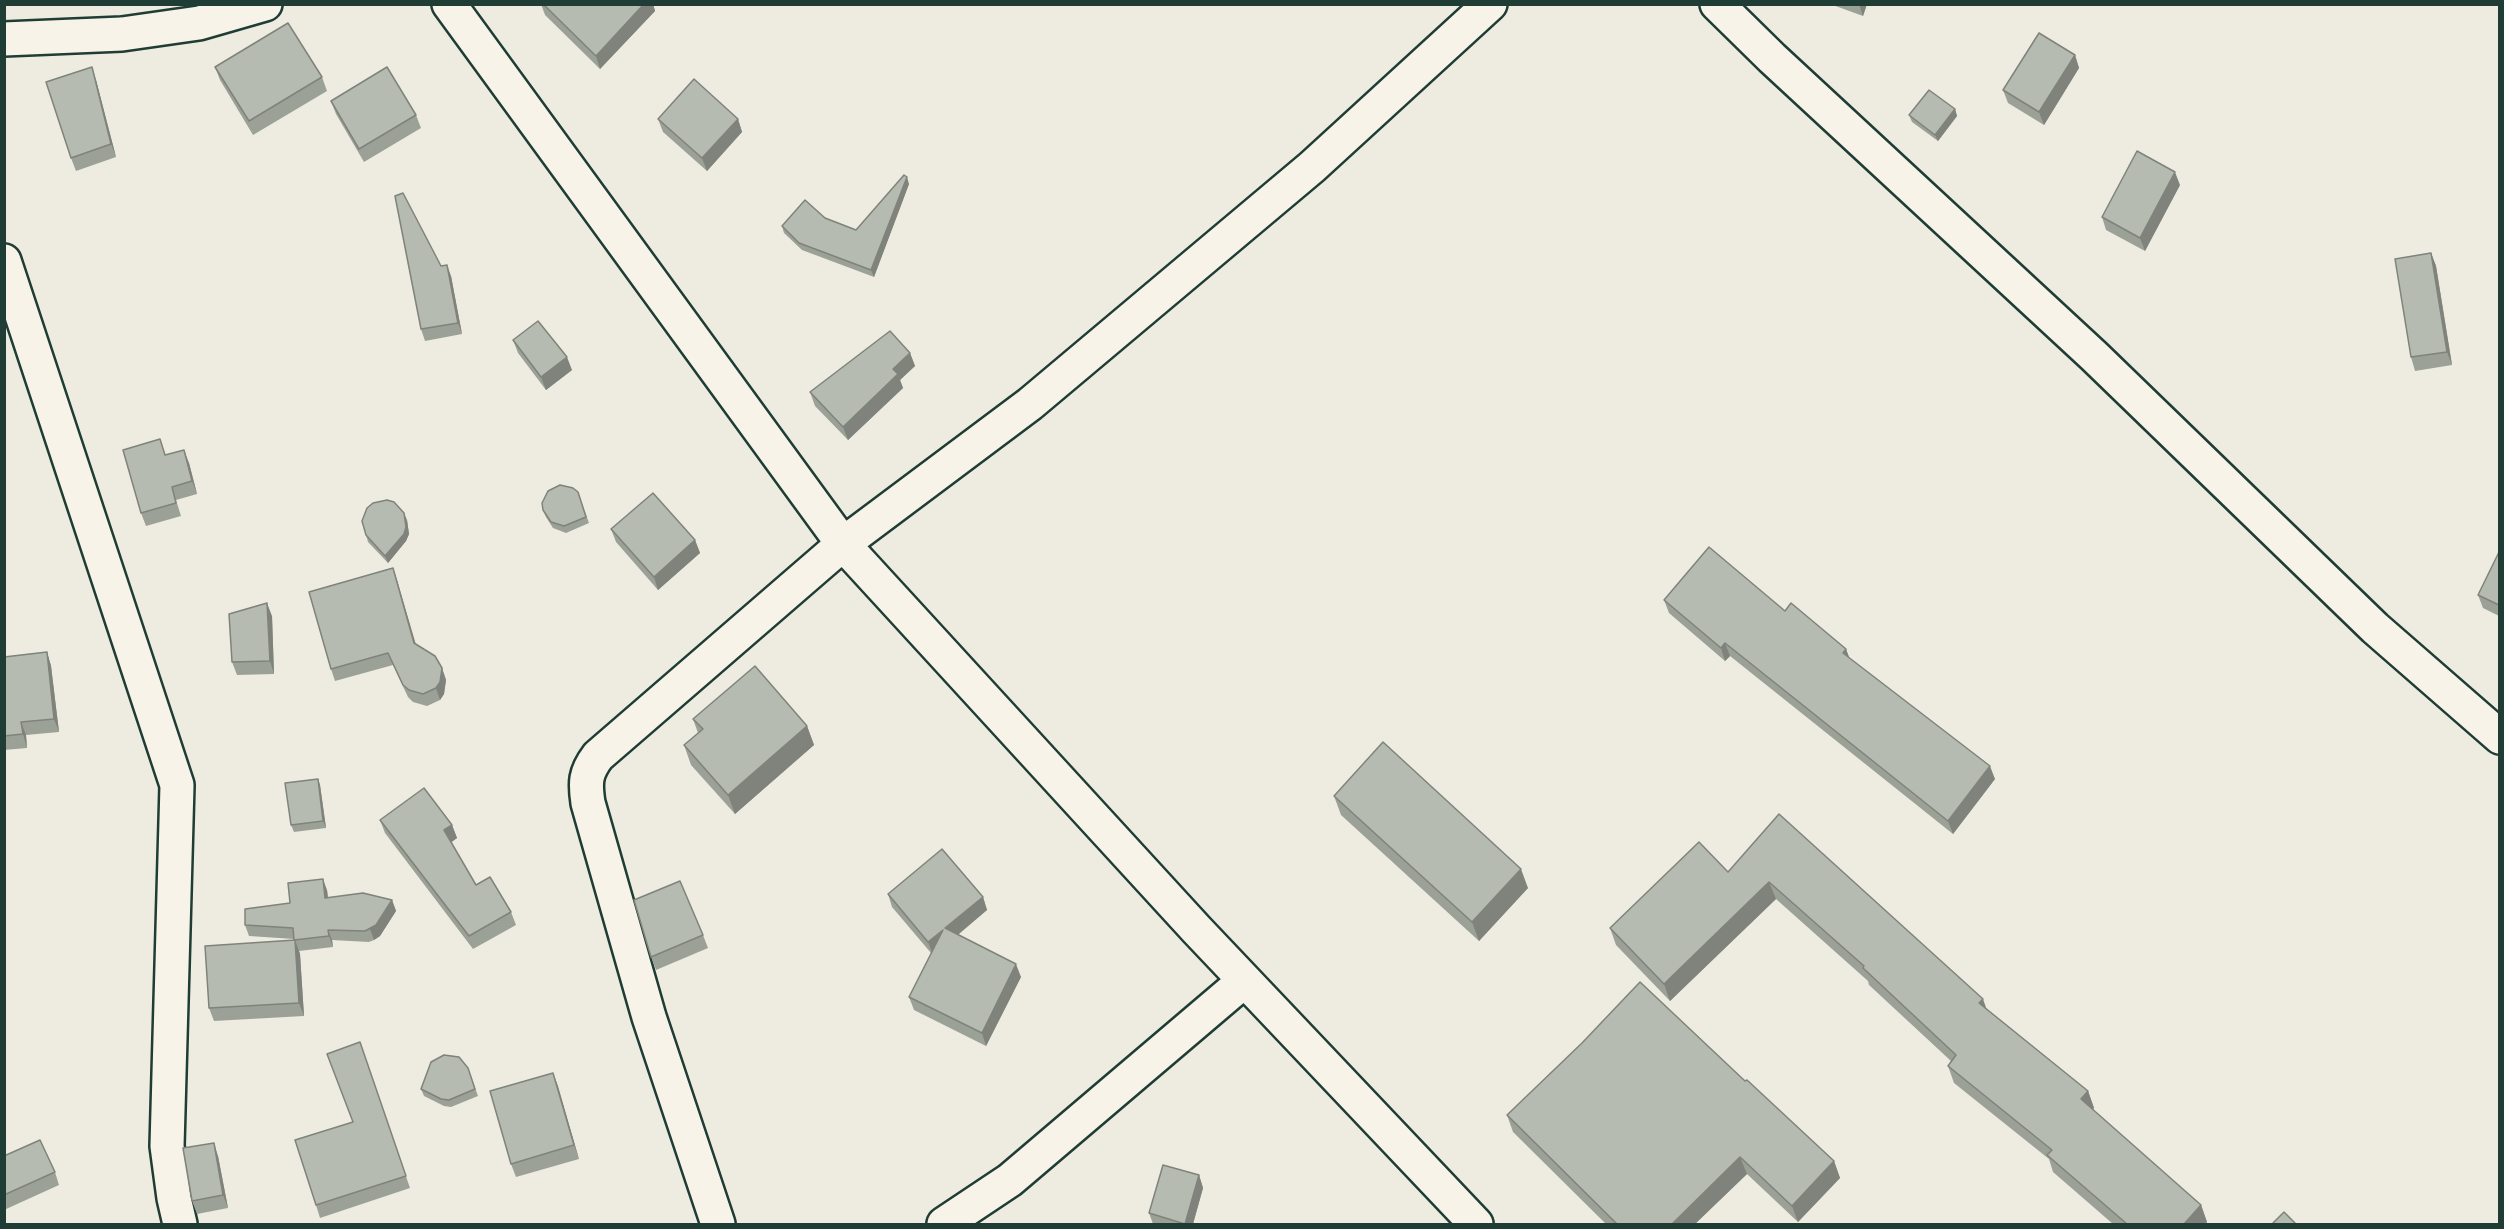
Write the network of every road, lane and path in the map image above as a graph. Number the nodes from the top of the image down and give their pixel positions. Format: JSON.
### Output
{"nodes":[{"id":1,"x":265,"y":4,"type":"edge"},
{"id":2,"x":449,"y":4,"type":"edge"},
{"id":3,"x":1490,"y":4,"type":"edge"},
{"id":4,"x":1717,"y":4,"type":"edge"},
{"id":5,"x":4,"y":39,"type":"edge"},
{"id":6,"x":4,"y":261,"type":"edge"},
{"id":7,"x":843,"y":544,"type":"junction"},
{"id":8,"x":2499,"y":737,"type":"edge"},
{"id":9,"x":1244,"y":981,"type":"junction"},
{"id":10,"x":180,"y":1224,"type":"edge"},
{"id":11,"x":718,"y":1224,"type":"edge"},
{"id":12,"x":944,"y":1224,"type":"edge"},
{"id":13,"x":1476,"y":1224,"type":"edge"}],
"edges":[{"from":1,"to":5,"type":"street"},
{"from":2,"to":7,"type":"street"},
{"from":3,"to":7,"type":"street"},
{"from":4,"to":8,"type":"street"},
{"from":6,"to":10,"type":"street"},
{"from":7,"to":9,"type":"street"},
{"from":7,"to":11,"type":"street"},
{"from":9,"to":12,"type":"street"},
{"from":9,"to":13,"type":"street"}]}
